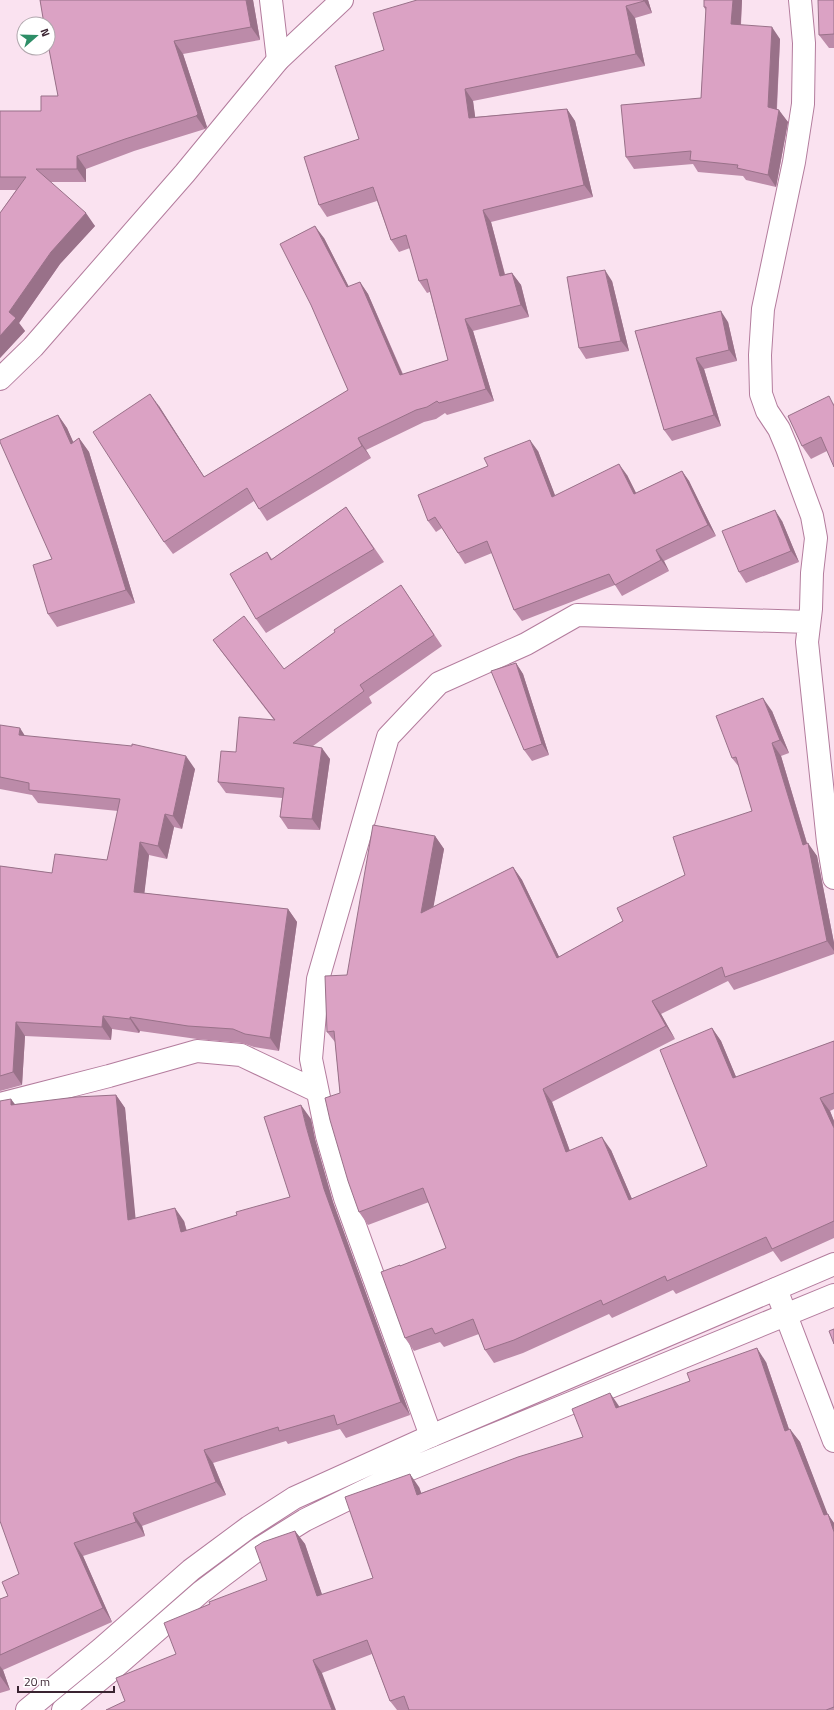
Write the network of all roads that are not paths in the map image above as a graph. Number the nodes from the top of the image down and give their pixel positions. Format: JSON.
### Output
{"nodes":[{"id":1,"x":271,"y":0,"type":"edge"},
{"id":2,"x":342,"y":0,"type":"edge"},
{"id":3,"x":800,"y":0,"type":"edge"},
{"id":4,"x":278,"y":60,"type":"junction"},
{"id":5,"x":0,"y":380,"type":"edge"},
{"id":6,"x":809,"y":622,"type":"junction"},
{"id":7,"x":834,"y":878,"type":"edge"},
{"id":8,"x":317,"y":1091,"type":"junction"},
{"id":9,"x":0,"y":1104,"type":"edge"},
{"id":10,"x":834,"y":1264,"type":"edge"},
{"id":11,"x":776,"y":1289,"type":"junction"},
{"id":12,"x":834,"y":1295,"type":"edge"},
{"id":13,"x":786,"y":1315,"type":"junction"},
{"id":14,"x":431,"y":1436,"type":"junction"},
{"id":15,"x":834,"y":1441,"type":"edge"},
{"id":16,"x":27,"y":1710,"type":"edge"},
{"id":17,"x":63,"y":1710,"type":"edge"}],
"edges":[{"from":1,"to":4,"type":"street"},
{"from":2,"to":4,"type":"street"},
{"from":3,"to":6,"type":"street"},
{"from":4,"to":5,"type":"street"},
{"from":6,"to":7,"type":"street"},
{"from":6,"to":8,"type":"street"},
{"from":8,"to":9,"type":"street"},
{"from":8,"to":14,"type":"street"},
{"from":10,"to":11,"type":"street"},
{"from":11,"to":13,"type":"street"},
{"from":11,"to":14,"type":"street"},
{"from":12,"to":13,"type":"street"},
{"from":13,"to":15,"type":"street"},
{"from":13,"to":17,"type":"street"},
{"from":14,"to":16,"type":"street"}]}
